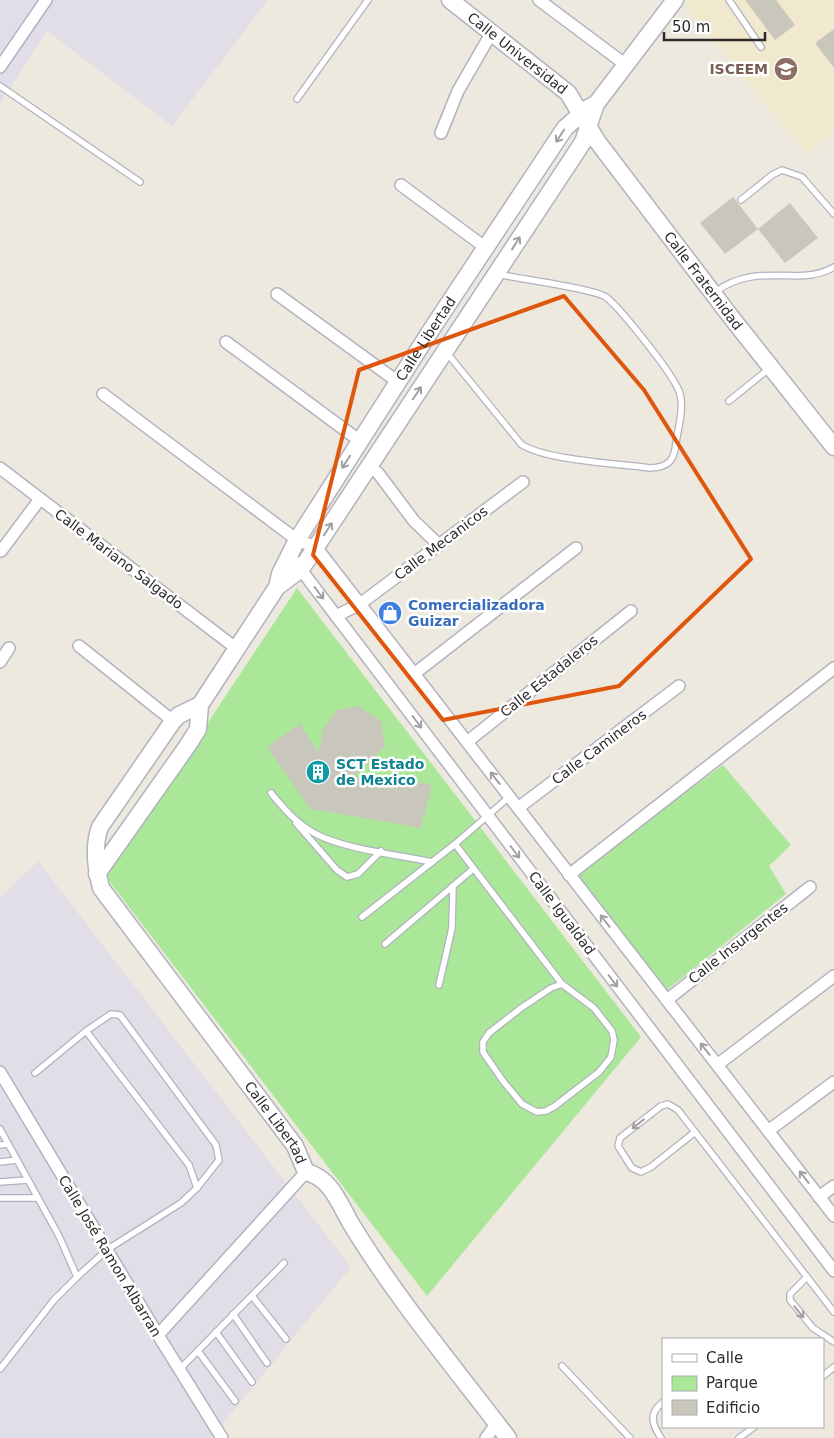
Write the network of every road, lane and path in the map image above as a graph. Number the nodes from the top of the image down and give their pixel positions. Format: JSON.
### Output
{"nodes":[{"id":1,"x":46,"y":0,"type":"edge"},
{"id":2,"x":368,"y":0,"type":"edge"},
{"id":3,"x":450,"y":0,"type":"edge"},
{"id":4,"x":539,"y":0,"type":"edge"},
{"id":5,"x":675,"y":0,"type":"edge"},
{"id":6,"x":729,"y":0,"type":"edge"},
{"id":7,"x":492,"y":32,"type":"junction"},
{"id":8,"x":761,"y":47,"type":"dead end"},
{"id":9,"x":626,"y":65,"type":"junction"},
{"id":10,"x":0,"y":67,"type":"edge"},
{"id":11,"x":0,"y":86,"type":"edge"},
{"id":12,"x":297,"y":99,"type":"dead end"},
{"id":13,"x":584,"y":117,"type":"junction"},
{"id":14,"x":442,"y":133,"type":"dead end"},
{"id":15,"x":140,"y":182,"type":"dead end"},
{"id":16,"x":401,"y":185,"type":"dead end"},
{"id":17,"x":741,"y":200,"type":"dead end"},
{"id":18,"x":834,"y":214,"type":"edge"},
{"id":19,"x":486,"y":248,"type":"junction"},
{"id":20,"x":834,"y":267,"type":"edge"},
{"id":21,"x":497,"y":274,"type":"junction"},
{"id":22,"x":277,"y":294,"type":"dead end"},
{"id":23,"x":713,"y":294,"type":"junction"},
{"id":24,"x":226,"y":342,"type":"dead end"},
{"id":25,"x":445,"y":352,"type":"junction"},
{"id":26,"x":771,"y":367,"type":"junction"},
{"id":27,"x":398,"y":382,"type":"junction"},
{"id":28,"x":104,"y":394,"type":"dead end"},
{"id":29,"x":729,"y":402,"type":"dead end"},
{"id":30,"x":360,"y":441,"type":"junction"},
{"id":31,"x":834,"y":447,"type":"edge"},
{"id":32,"x":368,"y":466,"type":"junction"},
{"id":33,"x":0,"y":468,"type":"edge"},
{"id":34,"x":523,"y":482,"type":"dead end"},
{"id":35,"x":40,"y":499,"type":"junction"},
{"id":36,"x":439,"y":545,"type":"junction"},
{"id":37,"x":293,"y":547,"type":"junction"},
{"id":38,"x":316,"y":547,"type":"junction"},
{"id":39,"x":576,"y":548,"type":"dead end"},
{"id":40,"x":0,"y":551,"type":"edge"},
{"id":41,"x":300,"y":569,"type":"junction"},
{"id":42,"x":277,"y":587,"type":"junction"},
{"id":43,"x":360,"y":604,"type":"junction"},
{"id":44,"x":631,"y":611,"type":"dead end"},
{"id":45,"x":336,"y":616,"type":"junction"},
{"id":46,"x":79,"y":646,"type":"dead end"},
{"id":47,"x":9,"y":648,"type":"dead end"},
{"id":48,"x":237,"y":649,"type":"junction"},
{"id":49,"x":0,"y":662,"type":"edge"},
{"id":50,"x":834,"y":668,"type":"edge"},
{"id":51,"x":414,"y":674,"type":"junction"},
{"id":52,"x":679,"y":686,"type":"dead end"},
{"id":53,"x":200,"y":705,"type":"junction"},
{"id":54,"x":172,"y":721,"type":"junction"},
{"id":55,"x":467,"y":742,"type":"junction"},
{"id":56,"x":271,"y":793,"type":"dead end"},
{"id":57,"x":509,"y":797,"type":"junction"},
{"id":58,"x":518,"y":808,"type":"junction"},
{"id":59,"x":288,"y":814,"type":"junction"},
{"id":60,"x":487,"y":815,"type":"junction"},
{"id":61,"x":455,"y":844,"type":"junction"},
{"id":62,"x":382,"y":851,"type":"junction"},
{"id":63,"x":432,"y":862,"type":"junction"},
{"id":64,"x":473,"y":869,"type":"junction"},
{"id":65,"x":97,"y":874,"type":"junction"},
{"id":66,"x":570,"y":875,"type":"junction"},
{"id":67,"x":453,"y":886,"type":"junction"},
{"id":68,"x":810,"y":887,"type":"dead end"},
{"id":69,"x":362,"y":918,"type":"dead end"},
{"id":70,"x":385,"y":944,"type":"dead end"},
{"id":71,"x":834,"y":976,"type":"edge"},
{"id":72,"x":562,"y":984,"type":"junction"},
{"id":73,"x":439,"y":985,"type":"dead end"},
{"id":74,"x":666,"y":1000,"type":"junction"},
{"id":75,"x":86,"y":1031,"type":"junction"},
{"id":76,"x":717,"y":1066,"type":"junction"},
{"id":77,"x":0,"y":1072,"type":"edge"},
{"id":78,"x":35,"y":1073,"type":"dead end"},
{"id":79,"x":834,"y":1082,"type":"edge"},
{"id":80,"x":0,"y":1129,"type":"edge"},
{"id":81,"x":768,"y":1130,"type":"junction"},
{"id":82,"x":695,"y":1132,"type":"junction"},
{"id":83,"x":0,"y":1144,"type":"edge"},
{"id":84,"x":8,"y":1144,"type":"junction"},
{"id":85,"x":17,"y":1160,"type":"junction"},
{"id":86,"x":0,"y":1162,"type":"edge"},
{"id":87,"x":306,"y":1172,"type":"junction"},
{"id":88,"x":28,"y":1180,"type":"junction"},
{"id":89,"x":0,"y":1182,"type":"edge"},
{"id":90,"x":834,"y":1186,"type":"edge"},
{"id":91,"x":196,"y":1188,"type":"junction"},
{"id":92,"x":819,"y":1197,"type":"junction"},
{"id":93,"x":0,"y":1198,"type":"edge"},
{"id":94,"x":38,"y":1198,"type":"junction"},
{"id":95,"x":834,"y":1216,"type":"edge"},
{"id":96,"x":108,"y":1250,"type":"junction"},
{"id":97,"x":284,"y":1263,"type":"dead end"},
{"id":98,"x":834,"y":1271,"type":"edge"},
{"id":99,"x":77,"y":1277,"type":"junction"},
{"id":100,"x":807,"y":1277,"type":"junction"},
{"id":101,"x":252,"y":1296,"type":"junction"},
{"id":102,"x":834,"y":1312,"type":"edge"},
{"id":103,"x":233,"y":1314,"type":"junction"},
{"id":104,"x":216,"y":1332,"type":"junction"},
{"id":105,"x":158,"y":1335,"type":"junction"},
{"id":106,"x":286,"y":1340,"type":"dead end"},
{"id":107,"x":834,"y":1342,"type":"edge"},
{"id":108,"x":198,"y":1351,"type":"junction"},
{"id":109,"x":267,"y":1362,"type":"dead end"},
{"id":110,"x":562,"y":1366,"type":"dead end"},
{"id":111,"x":0,"y":1369,"type":"edge"},
{"id":112,"x":180,"y":1369,"type":"junction"},
{"id":113,"x":252,"y":1382,"type":"dead end"},
{"id":114,"x":235,"y":1402,"type":"dead end"},
{"id":115,"x":662,"y":1403,"type":"edge"},
{"id":116,"x":497,"y":1423,"type":"junction"},
{"id":117,"x":753,"y":1428,"type":"edge"},
{"id":118,"x":222,"y":1438,"type":"edge"},
{"id":119,"x":486,"y":1438,"type":"edge"},
{"id":120,"x":508,"y":1438,"type":"edge"},
{"id":121,"x":630,"y":1438,"type":"edge"},
{"id":122,"x":661,"y":1438,"type":"edge"},
{"id":123,"x":739,"y":1438,"type":"edge"}],
"edges":[{"from":1,"to":10,"type":"street"},
{"from":2,"to":12,"type":"lane"},
{"from":3,"to":7,"type":"main road","name":"Calle Universidad"},
{"from":4,"to":9,"type":"street"},
{"from":5,"to":9,"type":"main road","name":"Calle Libertad"},
{"from":6,"to":8,"type":"lane"},
{"from":7,"to":13,"type":"main road","name":"Calle Universidad"},
{"from":7,"to":14,"type":"street"},
{"from":9,"to":13,"type":"main road","name":"Calle Libertad"},
{"from":11,"to":15,"type":"lane"},
{"from":13,"to":19,"type":"main road","name":"Calle Libertad","one_way":true},
{"from":21,"to":13,"type":"main road","name":"Calle Libertad","one_way":true},
{"from":13,"to":23,"type":"main road","name":"Calle Fraternidad"},
{"from":16,"to":19,"type":"street"},
{"from":17,"to":18,"type":"lane"},
{"from":19,"to":27,"type":"main road","name":"Calle Libertad"},
{"from":20,"to":23,"type":"lane"},
{"from":21,"to":25,"type":"main road","name":"Calle Libertad"},
{"from":21,"to":25,"type":"lane"},
{"from":22,"to":27,"type":"street"},
{"from":23,"to":26,"type":"main road","name":"Calle Fraternidad"},
{"from":24,"to":30,"type":"street"},
{"from":32,"to":25,"type":"main road","name":"Calle Libertad","one_way":true},
{"from":26,"to":29,"type":"lane"},
{"from":26,"to":31,"type":"main road","name":"Calle Fraternidad"},
{"from":27,"to":30,"type":"main road","name":"Calle Libertad"},
{"from":28,"to":37,"type":"street"},
{"from":30,"to":37,"type":"main road","name":"Calle Libertad","one_way":true},
{"from":32,"to":36,"type":"street"},
{"from":38,"to":32,"type":"main road","name":"Calle Libertad","one_way":true},
{"from":33,"to":35,"type":"street","name":"Calle Mariano Salgado"},
{"from":34,"to":36,"type":"street","name":"Calle Mecanicos"},
{"from":35,"to":40,"type":"street"},
{"from":35,"to":48,"type":"street","name":"Calle Mariano Salgado"},
{"from":36,"to":43,"type":"street","name":"Calle Mecanicos"},
{"from":37,"to":38,"type":"street"},
{"from":37,"to":41,"type":"street","name":"Calle Igualdad"},
{"from":37,"to":42,"type":"main road","name":"Calle Libertad"},
{"from":38,"to":41,"type":"main road","name":"Calle Libertad"},
{"from":38,"to":43,"type":"street","name":"Calle Igualdad"},
{"from":39,"to":51,"type":"street"},
{"from":41,"to":42,"type":"main road","name":"Calle Libertad"},
{"from":41,"to":45,"type":"street","name":"Calle Igualdad","one_way":true},
{"from":42,"to":48,"type":"main road","name":"Calle Libertad"},
{"from":43,"to":45,"type":"street","name":"Calle Mecanicos"},
{"from":43,"to":51,"type":"street","name":"Calle Igualdad"},
{"from":44,"to":55,"type":"street","name":"Calle Estadaleros"},
{"from":45,"to":60,"type":"street","name":"Calle Igualdad","one_way":true},
{"from":46,"to":54,"type":"street"},
{"from":47,"to":49,"type":"street"},
{"from":48,"to":53,"type":"main road","name":"Calle Libertad"},
{"from":50,"to":66,"type":"street"},
{"from":51,"to":55,"type":"street","name":"Calle Igualdad"},
{"from":52,"to":58,"type":"street","name":"Calle Camineros"},
{"from":53,"to":54,"type":"main road","name":"Calle Libertad"},
{"from":53,"to":65,"type":"main road","name":"Calle Libertad"},
{"from":54,"to":65,"type":"main road","name":"Calle Libertad"},
{"from":57,"to":55,"type":"street","name":"Calle Igualdad","one_way":true},
{"from":56,"to":59,"type":"lane"},
{"from":57,"to":58,"type":"street","name":"Calle Igualdad"},
{"from":57,"to":60,"type":"lane"},
{"from":58,"to":66,"type":"street","name":"Calle Igualdad"},
{"from":59,"to":62,"type":"lane"},
{"from":59,"to":62,"type":"lane"},
{"from":60,"to":61,"type":"lane"},
{"from":60,"to":98,"type":"street","name":"Calle Igualdad","one_way":true},
{"from":61,"to":63,"type":"lane"},
{"from":61,"to":64,"type":"lane"},
{"from":62,"to":63,"type":"lane"},
{"from":63,"to":69,"type":"lane"},
{"from":64,"to":67,"type":"lane"},
{"from":64,"to":72,"type":"lane"},
{"from":65,"to":87,"type":"main road","name":"Calle Libertad"},
{"from":74,"to":66,"type":"street","name":"Calle Igualdad","one_way":true},
{"from":67,"to":70,"type":"lane"},
{"from":67,"to":73,"type":"lane"},
{"from":68,"to":74,"type":"street","name":"Calle Insurgentes"},
{"from":71,"to":76,"type":"street"},
{"from":72,"to":72,"type":"lane"},
{"from":76,"to":74,"type":"street","name":"Calle Igualdad","one_way":true},
{"from":75,"to":78,"type":"lane"},
{"from":75,"to":91,"type":"lane"},
{"from":75,"to":91,"type":"lane"},
{"from":76,"to":81,"type":"street","name":"Calle Igualdad"},
{"from":77,"to":96,"type":"street","name":"Calle José Ramon Albarran"},
{"from":79,"to":81,"type":"street"},
{"from":80,"to":84,"type":"lane"},
{"from":92,"to":81,"type":"street","name":"Calle Igualdad","one_way":true},
{"from":82,"to":82,"type":"lane","one_way":true},
{"from":82,"to":100,"type":"lane"},
{"from":83,"to":84,"type":"lane"},
{"from":84,"to":85,"type":"lane"},
{"from":85,"to":86,"type":"lane"},
{"from":85,"to":88,"type":"lane"},
{"from":87,"to":105,"type":"street"},
{"from":87,"to":116,"type":"main road","name":"Calle Libertad"},
{"from":88,"to":89,"type":"lane"},
{"from":88,"to":94,"type":"lane"},
{"from":90,"to":92,"type":"street"},
{"from":91,"to":96,"type":"lane"},
{"from":92,"to":95,"type":"street","name":"Calle Igualdad"},
{"from":93,"to":94,"type":"lane"},
{"from":94,"to":99,"type":"lane"},
{"from":96,"to":99,"type":"lane"},
{"from":96,"to":105,"type":"street","name":"Calle José Ramon Albarran"},
{"from":97,"to":101,"type":"lane"},
{"from":99,"to":111,"type":"lane"},
{"from":100,"to":102,"type":"lane"},
{"from":100,"to":107,"type":"lane","one_way":true},
{"from":101,"to":103,"type":"lane"},
{"from":101,"to":106,"type":"lane"},
{"from":103,"to":104,"type":"lane"},
{"from":103,"to":109,"type":"lane"},
{"from":104,"to":108,"type":"lane"},
{"from":104,"to":113,"type":"lane"},
{"from":105,"to":112,"type":"street","name":"Calle José Ramon Albarran"},
{"from":108,"to":112,"type":"lane"},
{"from":108,"to":114,"type":"lane"},
{"from":110,"to":121,"type":"lane"},
{"from":112,"to":118,"type":"street","name":"Calle José Ramon Albarran"},
{"from":115,"to":122,"type":"lane"},
{"from":116,"to":119,"type":"street"},
{"from":116,"to":120,"type":"main road","name":"Calle Libertad"},
{"from":117,"to":123,"type":"lane"}]}
